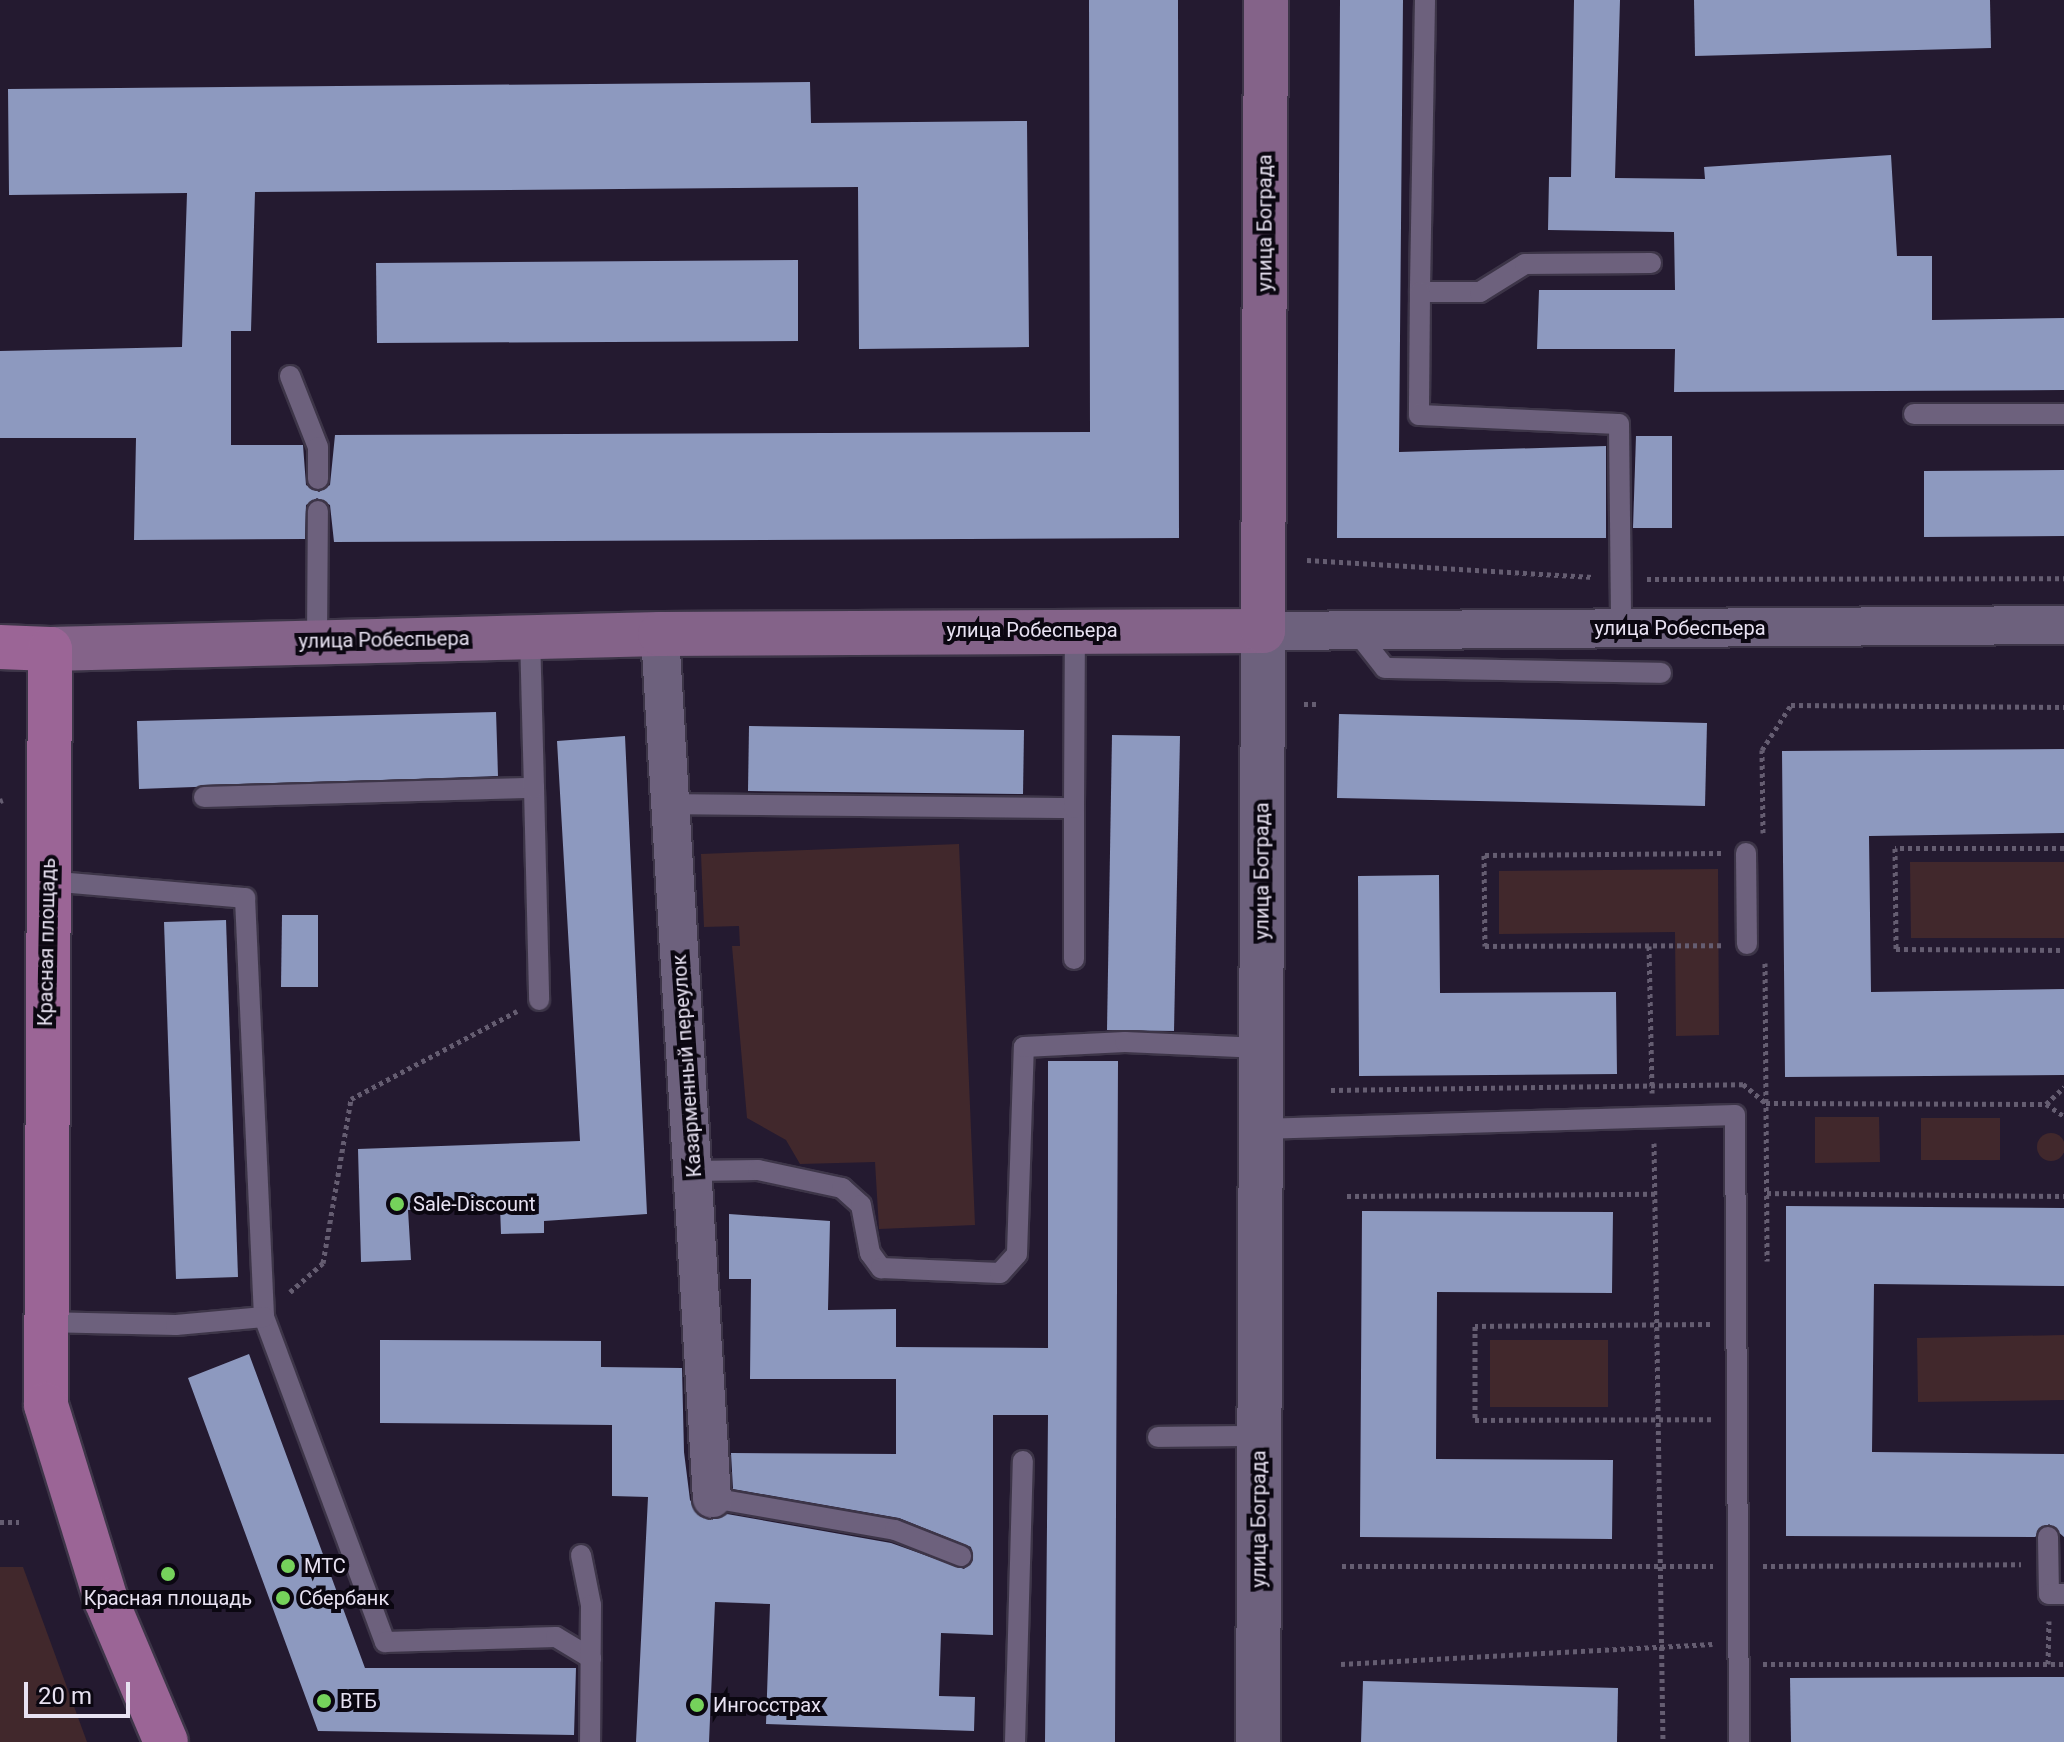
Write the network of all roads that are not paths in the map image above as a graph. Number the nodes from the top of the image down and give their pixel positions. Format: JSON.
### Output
{"nodes":[{"id":1,"x":1266,"y":0,"type":"edge"},
{"id":2,"x":1425,"y":0,"type":"edge"},
{"id":3,"x":1651,"y":263,"type":"dead end"},
{"id":4,"x":1420,"y":292,"type":"junction"},
{"id":5,"x":290,"y":376,"type":"dead end"},
{"id":6,"x":1914,"y":414,"type":"dead end"},
{"id":7,"x":2064,"y":414,"type":"edge"},
{"id":8,"x":318,"y":479,"type":"dead end"},
{"id":9,"x":318,"y":511,"type":"dead end"},
{"id":10,"x":2064,"y":625,"type":"edge"},
{"id":11,"x":1075,"y":628,"type":"junction"},
{"id":12,"x":1621,"y":628,"type":"junction"},
{"id":13,"x":1355,"y":630,"type":"junction"},
{"id":14,"x":1263,"y":631,"type":"junction"},
{"id":15,"x":660,"y":634,"type":"junction"},
{"id":16,"x":530,"y":637,"type":"junction"},
{"id":17,"x":317,"y":641,"type":"junction"},
{"id":18,"x":0,"y":647,"type":"edge"},
{"id":19,"x":50,"y":649,"type":"junction"},
{"id":20,"x":1661,"y":673,"type":"dead end"},
{"id":21,"x":534,"y":788,"type":"junction"},
{"id":22,"x":204,"y":797,"type":"dead end"},
{"id":23,"x":670,"y":804,"type":"junction"},
{"id":24,"x":1074,"y":808,"type":"junction"},
{"id":25,"x":1755,"y":848,"type":"road end"},
{"id":26,"x":47,"y":881,"type":"junction"},
{"id":27,"x":1756,"y":947,"type":"road end"},
{"id":28,"x":1074,"y":959,"type":"dead end"},
{"id":29,"x":539,"y":1000,"type":"road end"},
{"id":30,"x":1261,"y":1048,"type":"junction"},
{"id":31,"x":1261,"y":1129,"type":"junction"},
{"id":32,"x":694,"y":1171,"type":"junction"},
{"id":33,"x":264,"y":1317,"type":"junction"},
{"id":34,"x":42,"y":1322,"type":"junction"},
{"id":35,"x":1259,"y":1436,"type":"junction"},
{"id":36,"x":1158,"y":1437,"type":"dead end"},
{"id":37,"x":1023,"y":1461,"type":"dead end"},
{"id":38,"x":712,"y":1498,"type":"joint"},
{"id":39,"x":2048,"y":1537,"type":"dead end"},
{"id":40,"x":581,"y":1555,"type":"dead end"},
{"id":41,"x":961,"y":1556,"type":"dead end"},
{"id":42,"x":2056,"y":1594,"type":"edge"},
{"id":43,"x":591,"y":1658,"type":"junction"},
{"id":44,"x":166,"y":1742,"type":"edge"},
{"id":45,"x":590,"y":1742,"type":"edge"},
{"id":46,"x":1015,"y":1742,"type":"edge"},
{"id":47,"x":1258,"y":1742,"type":"edge"},
{"id":48,"x":1739,"y":1742,"type":"edge"}],
"edges":[{"from":1,"to":14,"type":"main road","name":"улица Бограда"},
{"from":2,"to":4,"type":"lane"},
{"from":3,"to":4,"type":"lane"},
{"from":4,"to":12,"type":"lane"},
{"from":5,"to":8,"type":"lane"},
{"from":6,"to":7,"type":"lane"},
{"from":9,"to":17,"type":"lane"},
{"from":10,"to":12,"type":"street","name":"улица Робеспьера"},
{"from":11,"to":14,"type":"main road","name":"улица Робеспьера"},
{"from":11,"to":15,"type":"main road","name":"улица Робеспьера"},
{"from":11,"to":24,"type":"lane"},
{"from":12,"to":13,"type":"street","name":"улица Робеспьера"},
{"from":13,"to":14,"type":"street","name":"улица Робеспьера"},
{"from":13,"to":20,"type":"lane"},
{"from":14,"to":30,"type":"street","name":"улица Бограда"},
{"from":15,"to":16,"type":"main road","name":"улица Робеспьера"},
{"from":15,"to":23,"type":"street","name":"Казарменный переулок"},
{"from":16,"to":17,"type":"main road","name":"улица Робеспьера"},
{"from":16,"to":21,"type":"lane"},
{"from":17,"to":19,"type":"main road","name":"улица Робеспьера"},
{"from":18,"to":19,"type":"main road","name":"улица Робеспьера"},
{"from":19,"to":26,"type":"main road","name":"Красная площадь"},
{"from":21,"to":22,"type":"lane"},
{"from":21,"to":29,"type":"lane"},
{"from":23,"to":24,"type":"lane"},
{"from":23,"to":32,"type":"street","name":"Казарменный переулок"},
{"from":24,"to":28,"type":"lane"},
{"from":25,"to":27,"type":"lane"},
{"from":26,"to":33,"type":"lane"},
{"from":26,"to":34,"type":"main road","name":"Красная площадь"},
{"from":30,"to":31,"type":"street","name":"улица Бограда"},
{"from":30,"to":32,"type":"lane"},
{"from":31,"to":35,"type":"street","name":"улица Бограда"},
{"from":31,"to":48,"type":"lane"},
{"from":32,"to":38,"type":"street","name":"Казарменный переулок"},
{"from":33,"to":34,"type":"lane"},
{"from":33,"to":43,"type":"lane"},
{"from":34,"to":44,"type":"main road","name":"Красная площадь"},
{"from":35,"to":36,"type":"lane"},
{"from":35,"to":47,"type":"street","name":"улица Бограда"},
{"from":37,"to":46,"type":"lane"},
{"from":38,"to":41,"type":"lane"},
{"from":39,"to":42,"type":"lane"},
{"from":40,"to":43,"type":"lane"},
{"from":43,"to":45,"type":"lane"}]}
